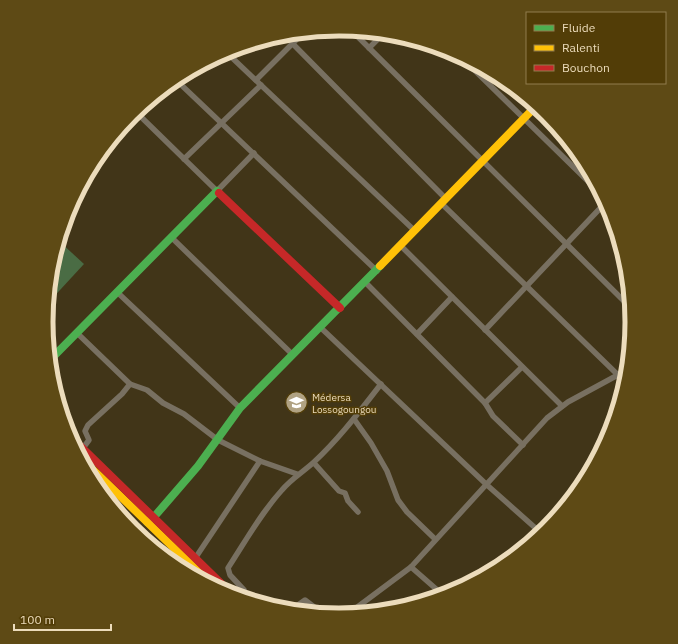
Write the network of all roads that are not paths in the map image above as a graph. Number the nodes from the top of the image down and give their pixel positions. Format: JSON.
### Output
{"nodes":[{"id":1,"x":358,"y":37,"type":"edge"},
{"id":2,"x":379,"y":38,"type":"edge"},
{"id":3,"x":297,"y":39,"type":"edge"},
{"id":4,"x":292,"y":43,"type":"junction"},
{"id":5,"x":369,"y":48,"type":"junction"},
{"id":6,"x":232,"y":57,"type":"edge"},
{"id":7,"x":474,"y":70,"type":"edge"},
{"id":8,"x":256,"y":80,"type":"junction"},
{"id":9,"x":180,"y":84,"type":"edge"},
{"id":10,"x":261,"y":85,"type":"junction"},
{"id":11,"x":532,"y":110,"type":"edge"},
{"id":12,"x":141,"y":116,"type":"edge"},
{"id":13,"x":523,"y":119,"type":"junction"},
{"id":14,"x":222,"y":123,"type":"junction"},
{"id":15,"x":254,"y":153,"type":"junction"},
{"id":16,"x":184,"y":159,"type":"junction"},
{"id":17,"x":484,"y":160,"type":"junction"},
{"id":18,"x":588,"y":180,"type":"edge"},
{"id":19,"x":217,"y":191,"type":"junction"},
{"id":20,"x":444,"y":202,"type":"junction"},
{"id":21,"x":601,"y":208,"type":"edge"},
{"id":22,"x":415,"y":231,"type":"junction"},
{"id":23,"x":171,"y":237,"type":"junction"},
{"id":24,"x":567,"y":243,"type":"junction"},
{"id":25,"x":401,"y":246,"type":"junction"},
{"id":26,"x":377,"y":271,"type":"junction"},
{"id":27,"x":365,"y":282,"type":"junction"},
{"id":28,"x":526,"y":286,"type":"junction"},
{"id":29,"x":117,"y":292,"type":"junction"},
{"id":30,"x":452,"y":297,"type":"junction"},
{"id":31,"x":624,"y":301,"type":"edge"},
{"id":32,"x":340,"y":308,"type":"junction"},
{"id":33,"x":320,"y":327,"type":"junction"},
{"id":34,"x":485,"y":330,"type":"junction"},
{"id":35,"x":77,"y":332,"type":"junction"},
{"id":36,"x":417,"y":334,"type":"junction"},
{"id":37,"x":55,"y":355,"type":"edge"},
{"id":38,"x":293,"y":355,"type":"junction"},
{"id":39,"x":522,"y":366,"type":"junction"},
{"id":40,"x":621,"y":373,"type":"edge"},
{"id":41,"x":618,"y":375,"type":"junction"},
{"id":42,"x":130,"y":384,"type":"junction"},
{"id":43,"x":381,"y":384,"type":"junction"},
{"id":44,"x":485,"y":403,"type":"junction"},
{"id":45,"x":562,"y":406,"type":"junction"},
{"id":46,"x":240,"y":408,"type":"junction"},
{"id":47,"x":354,"y":419,"type":"junction"},
{"id":48,"x":218,"y":440,"type":"junction"},
{"id":49,"x":523,"y":445,"type":"junction"},
{"id":50,"x":83,"y":448,"type":"joint"},
{"id":51,"x":260,"y":461,"type":"junction"},
{"id":52,"x":314,"y":463,"type":"junction"},
{"id":53,"x":94,"y":469,"type":"edge"},
{"id":54,"x":297,"y":474,"type":"junction"},
{"id":55,"x":487,"y":485,"type":"junction"},
{"id":56,"x":358,"y":512,"type":"dead end"},
{"id":57,"x":151,"y":520,"type":"junction"},
{"id":58,"x":536,"y":529,"type":"edge"},
{"id":59,"x":435,"y":539,"type":"junction"},
{"id":60,"x":192,"y":559,"type":"junction"},
{"id":61,"x":411,"y":567,"type":"junction"},
{"id":62,"x":203,"y":574,"type":"edge"},
{"id":63,"x":217,"y":581,"type":"edge"},
{"id":64,"x":437,"y":591,"type":"edge"},
{"id":65,"x":243,"y":592,"type":"edge"},
{"id":66,"x":298,"y":605,"type":"edge"},
{"id":67,"x":314,"y":607,"type":"edge"},
{"id":68,"x":357,"y":607,"type":"edge"}],
"edges":[{"from":1,"to":5,"type":"street"},
{"from":2,"to":5,"type":"street"},
{"from":3,"to":4,"type":"street"},
{"from":4,"to":8,"type":"street"},
{"from":4,"to":20,"type":"street"},
{"from":5,"to":17,"type":"street"},
{"from":6,"to":8,"type":"street"},
{"from":7,"to":13,"type":"street"},
{"from":8,"to":10,"type":"street"},
{"from":9,"to":14,"type":"street"},
{"from":10,"to":14,"type":"street"},
{"from":10,"to":22,"type":"street"},
{"from":11,"to":13,"type":"street"},
{"from":12,"to":16,"type":"street"},
{"from":13,"to":17,"type":"street"},
{"from":13,"to":18,"type":"street"},
{"from":14,"to":15,"type":"street"},
{"from":14,"to":16,"type":"street"},
{"from":15,"to":19,"type":"street"},
{"from":15,"to":26,"type":"street"},
{"from":16,"to":19,"type":"street"},
{"from":17,"to":20,"type":"street"},
{"from":17,"to":24,"type":"street"},
{"from":19,"to":23,"type":"street"},
{"from":19,"to":32,"type":"street"},
{"from":20,"to":22,"type":"street"},
{"from":20,"to":28,"type":"street"},
{"from":21,"to":24,"type":"street"},
{"from":22,"to":25,"type":"street"},
{"from":23,"to":29,"type":"street"},
{"from":23,"to":38,"type":"street"},
{"from":24,"to":28,"type":"street"},
{"from":24,"to":31,"type":"street"},
{"from":25,"to":26,"type":"street"},
{"from":25,"to":30,"type":"street"},
{"from":26,"to":27,"type":"street"},
{"from":27,"to":32,"type":"street"},
{"from":27,"to":36,"type":"street"},
{"from":28,"to":34,"type":"street"},
{"from":28,"to":41,"type":"street"},
{"from":29,"to":35,"type":"street"},
{"from":29,"to":46,"type":"street"},
{"from":30,"to":34,"type":"street"},
{"from":30,"to":36,"type":"street"},
{"from":32,"to":33,"type":"street"},
{"from":33,"to":38,"type":"street"},
{"from":33,"to":43,"type":"street"},
{"from":34,"to":39,"type":"street"},
{"from":35,"to":37,"type":"street"},
{"from":35,"to":42,"type":"street"},
{"from":36,"to":44,"type":"street"},
{"from":38,"to":46,"type":"street"},
{"from":39,"to":44,"type":"street"},
{"from":39,"to":45,"type":"street"},
{"from":40,"to":41,"type":"street"},
{"from":41,"to":45,"type":"street"},
{"from":42,"to":48,"type":"street"},
{"from":42,"to":50,"type":"street"},
{"from":43,"to":47,"type":"street"},
{"from":43,"to":55,"type":"street"},
{"from":44,"to":49,"type":"street"},
{"from":45,"to":49,"type":"street"},
{"from":46,"to":48,"type":"street"},
{"from":47,"to":52,"type":"street"},
{"from":47,"to":59,"type":"street"},
{"from":48,"to":51,"type":"street"},
{"from":48,"to":57,"type":"street"},
{"from":49,"to":55,"type":"street"},
{"from":50,"to":57,"type":"street"},
{"from":51,"to":54,"type":"street"},
{"from":51,"to":60,"type":"street"},
{"from":52,"to":54,"type":"street"},
{"from":52,"to":56,"type":"street"},
{"from":53,"to":57,"type":"street"},
{"from":54,"to":65,"type":"street"},
{"from":55,"to":58,"type":"street"},
{"from":55,"to":59,"type":"street"},
{"from":57,"to":60,"type":"street"},
{"from":59,"to":61,"type":"street"},
{"from":60,"to":62,"type":"street"},
{"from":60,"to":63,"type":"street"},
{"from":61,"to":64,"type":"street"},
{"from":61,"to":68,"type":"street"},
{"from":66,"to":67,"type":"street"}]}
